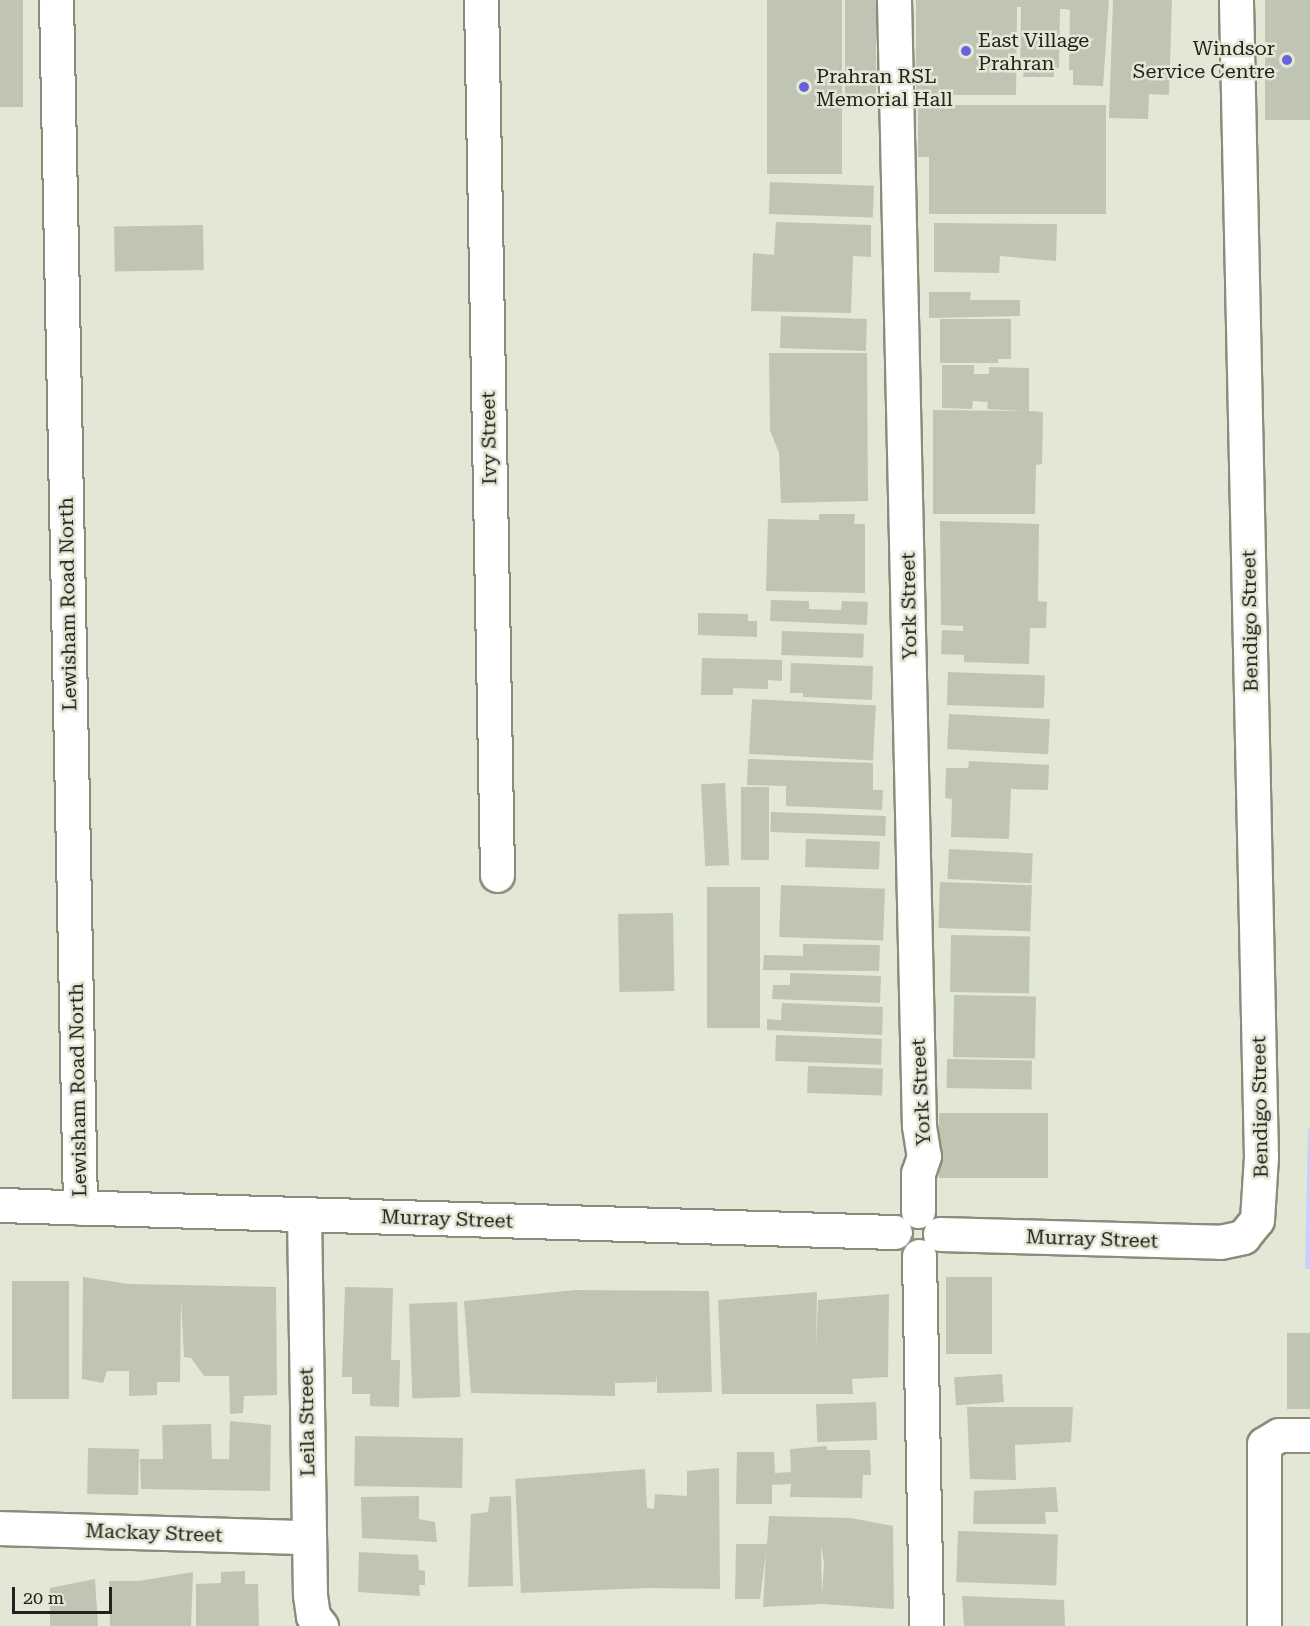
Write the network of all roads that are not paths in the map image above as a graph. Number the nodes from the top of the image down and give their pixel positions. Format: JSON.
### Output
{"nodes":[{"id":1,"x":56,"y":0,"type":"edge"},
{"id":2,"x":481,"y":0,"type":"edge"},
{"id":3,"x":894,"y":0,"type":"edge"},
{"id":4,"x":1236,"y":0,"type":"edge"},
{"id":5,"x":497,"y":875,"type":"dead end"},
{"id":6,"x":0,"y":1205,"type":"edge"},
{"id":7,"x":80,"y":1208,"type":"junction"},
{"id":8,"x":304,"y":1214,"type":"junction"},
{"id":9,"x":906,"y":1222,"type":"junction"},
{"id":10,"x":1243,"y":1237,"type":"joint"},
{"id":11,"x":930,"y":1245,"type":"junction"},
{"id":12,"x":1310,"y":1435,"type":"edge"},
{"id":13,"x":0,"y":1528,"type":"edge"},
{"id":14,"x":309,"y":1537,"type":"junction"},
{"id":15,"x":321,"y":1626,"type":"edge"},
{"id":16,"x":926,"y":1626,"type":"edge"},
{"id":17,"x":1264,"y":1626,"type":"edge"}],
"edges":[{"from":1,"to":7,"type":"street","name":"Lewisham Road North"},
{"from":2,"to":5,"type":"street","name":"Ivy Street"},
{"from":3,"to":9,"type":"street","name":"York Street"},
{"from":4,"to":10,"type":"street","name":"Bendigo Street"},
{"from":6,"to":7,"type":"street","name":"Murray Street"},
{"from":7,"to":8,"type":"street","name":"Murray Street"},
{"from":8,"to":9,"type":"street","name":"Murray Street"},
{"from":8,"to":14,"type":"street","name":"Leila Street"},
{"from":9,"to":11,"type":"street"},
{"from":10,"to":11,"type":"street","name":"Murray Street"},
{"from":11,"to":16,"type":"street"},
{"from":12,"to":17,"type":"street"},
{"from":13,"to":14,"type":"street","name":"Mackay Street"},
{"from":14,"to":15,"type":"street","name":"Leila Street"}]}
